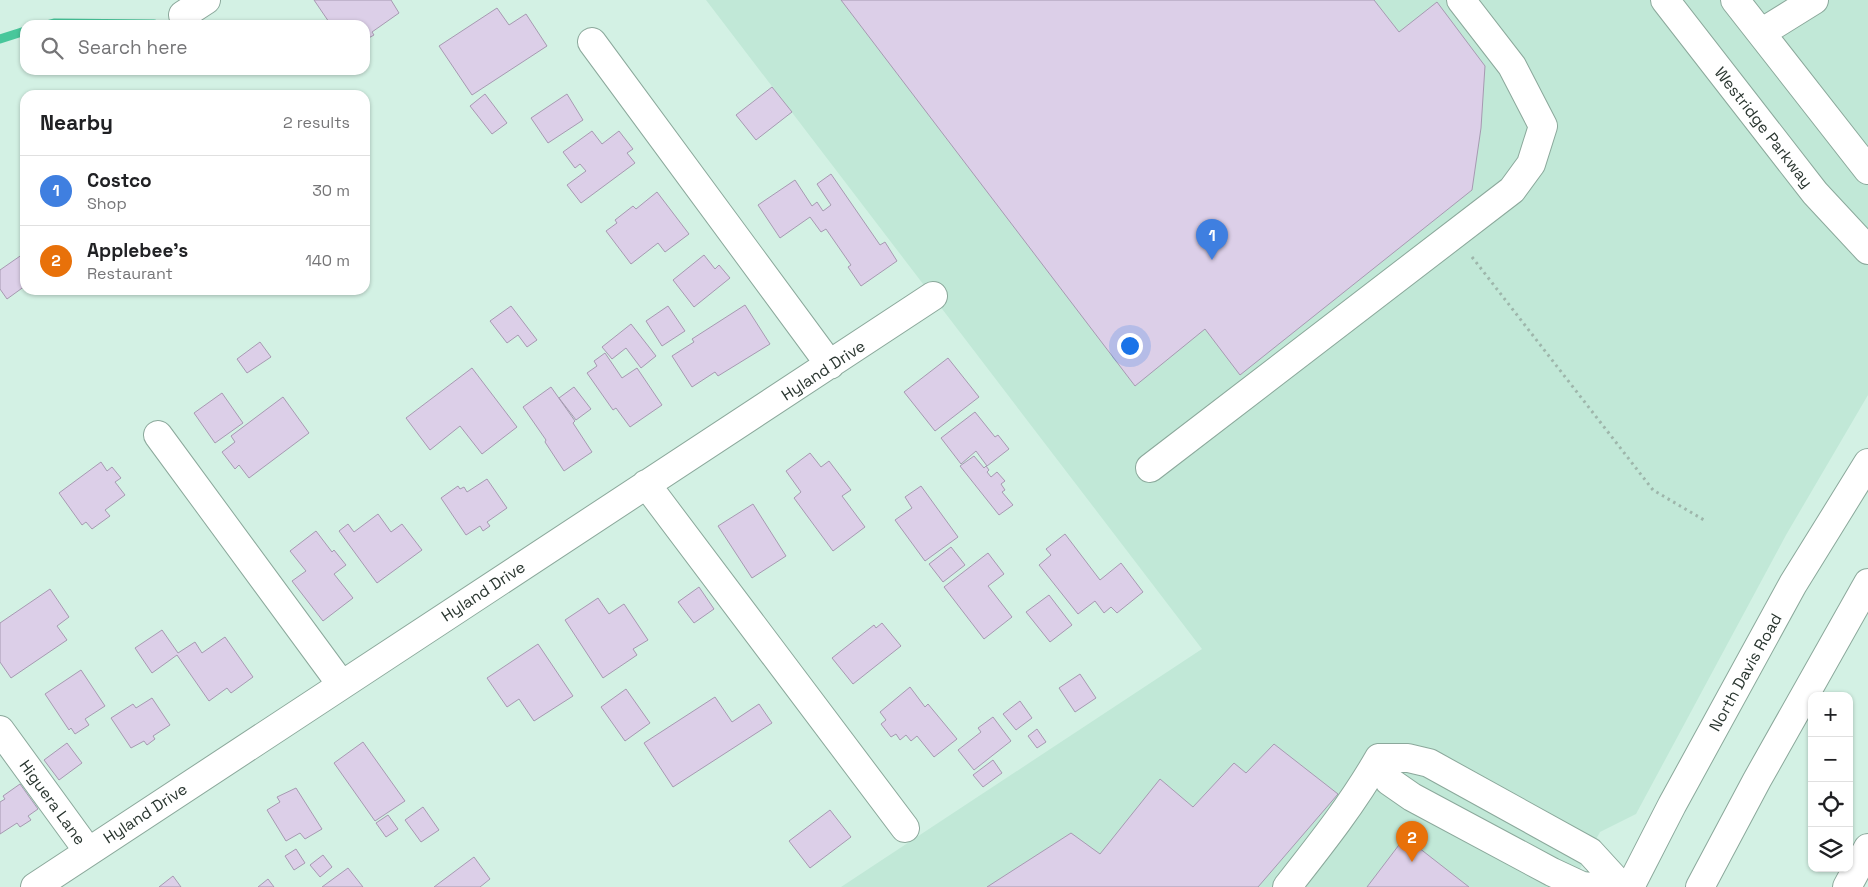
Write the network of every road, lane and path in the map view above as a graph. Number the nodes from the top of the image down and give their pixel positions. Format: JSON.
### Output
{"nodes":[{"id":1,"x":206,"y":0,"type":"edge"},
{"id":2,"x":1461,"y":0,"type":"edge"},
{"id":3,"x":1665,"y":0,"type":"edge"},
{"id":4,"x":1735,"y":0,"type":"edge"},
{"id":5,"x":1814,"y":0,"type":"edge"},
{"id":6,"x":184,"y":15,"type":"dead end"},
{"id":7,"x":1761,"y":33,"type":"junction"},
{"id":8,"x":592,"y":42,"type":"dead end"},
{"id":9,"x":1868,"y":170,"type":"edge"},
{"id":10,"x":1454,"y":234,"type":"junction"},
{"id":11,"x":1868,"y":250,"type":"edge"},
{"id":12,"x":933,"y":296,"type":"dead end"},
{"id":13,"x":830,"y":365,"type":"junction"},
{"id":14,"x":158,"y":436,"type":"dead end"},
{"id":15,"x":1868,"y":463,"type":"edge"},
{"id":16,"x":1150,"y":468,"type":"dead end"},
{"id":17,"x":646,"y":484,"type":"junction"},
{"id":18,"x":1704,"y":520,"type":"dead end"},
{"id":19,"x":1868,"y":583,"type":"edge"},
{"id":20,"x":341,"y":684,"type":"junction"},
{"id":21,"x":0,"y":730,"type":"edge"},
{"id":22,"x":1379,"y":758,"type":"junction"},
{"id":23,"x":905,"y":828,"type":"dead end"},
{"id":24,"x":1868,"y":848,"type":"edge"},
{"id":25,"x":88,"y":851,"type":"junction"},
{"id":26,"x":34,"y":887,"type":"edge"},
{"id":27,"x":1287,"y":887,"type":"edge"},
{"id":28,"x":1591,"y":887,"type":"edge"},
{"id":29,"x":1622,"y":887,"type":"edge"},
{"id":30,"x":1630,"y":887,"type":"edge"},
{"id":31,"x":1700,"y":887,"type":"edge"},
{"id":32,"x":1847,"y":887,"type":"edge"}],
"edges":[{"from":1,"to":6,"type":"main road"},
{"from":2,"to":10,"type":"main road"},
{"from":3,"to":11,"type":"main road","name":"Westridge Parkway"},
{"from":4,"to":7,"type":"main road"},
{"from":5,"to":7,"type":"main road"},
{"from":7,"to":9,"type":"main road"},
{"from":8,"to":13,"type":"main road"},
{"from":10,"to":16,"type":"main road"},
{"from":10,"to":18,"type":"path"},
{"from":12,"to":13,"type":"main road","name":"Hyland Drive"},
{"from":13,"to":17,"type":"main road","name":"Hyland Drive"},
{"from":14,"to":20,"type":"main road"},
{"from":15,"to":30,"type":"main road","name":"North Davis Road"},
{"from":17,"to":20,"type":"main road","name":"Hyland Drive"},
{"from":17,"to":23,"type":"main road"},
{"from":19,"to":31,"type":"main road"},
{"from":20,"to":25,"type":"main road","name":"Hyland Drive"},
{"from":21,"to":25,"type":"main road","name":"Higuera Lane"},
{"from":22,"to":27,"type":"main road"},
{"from":22,"to":28,"type":"main road"},
{"from":22,"to":29,"type":"main road"},
{"from":24,"to":32,"type":"main road"},
{"from":25,"to":26,"type":"main road","name":"Hyland Drive"}]}
